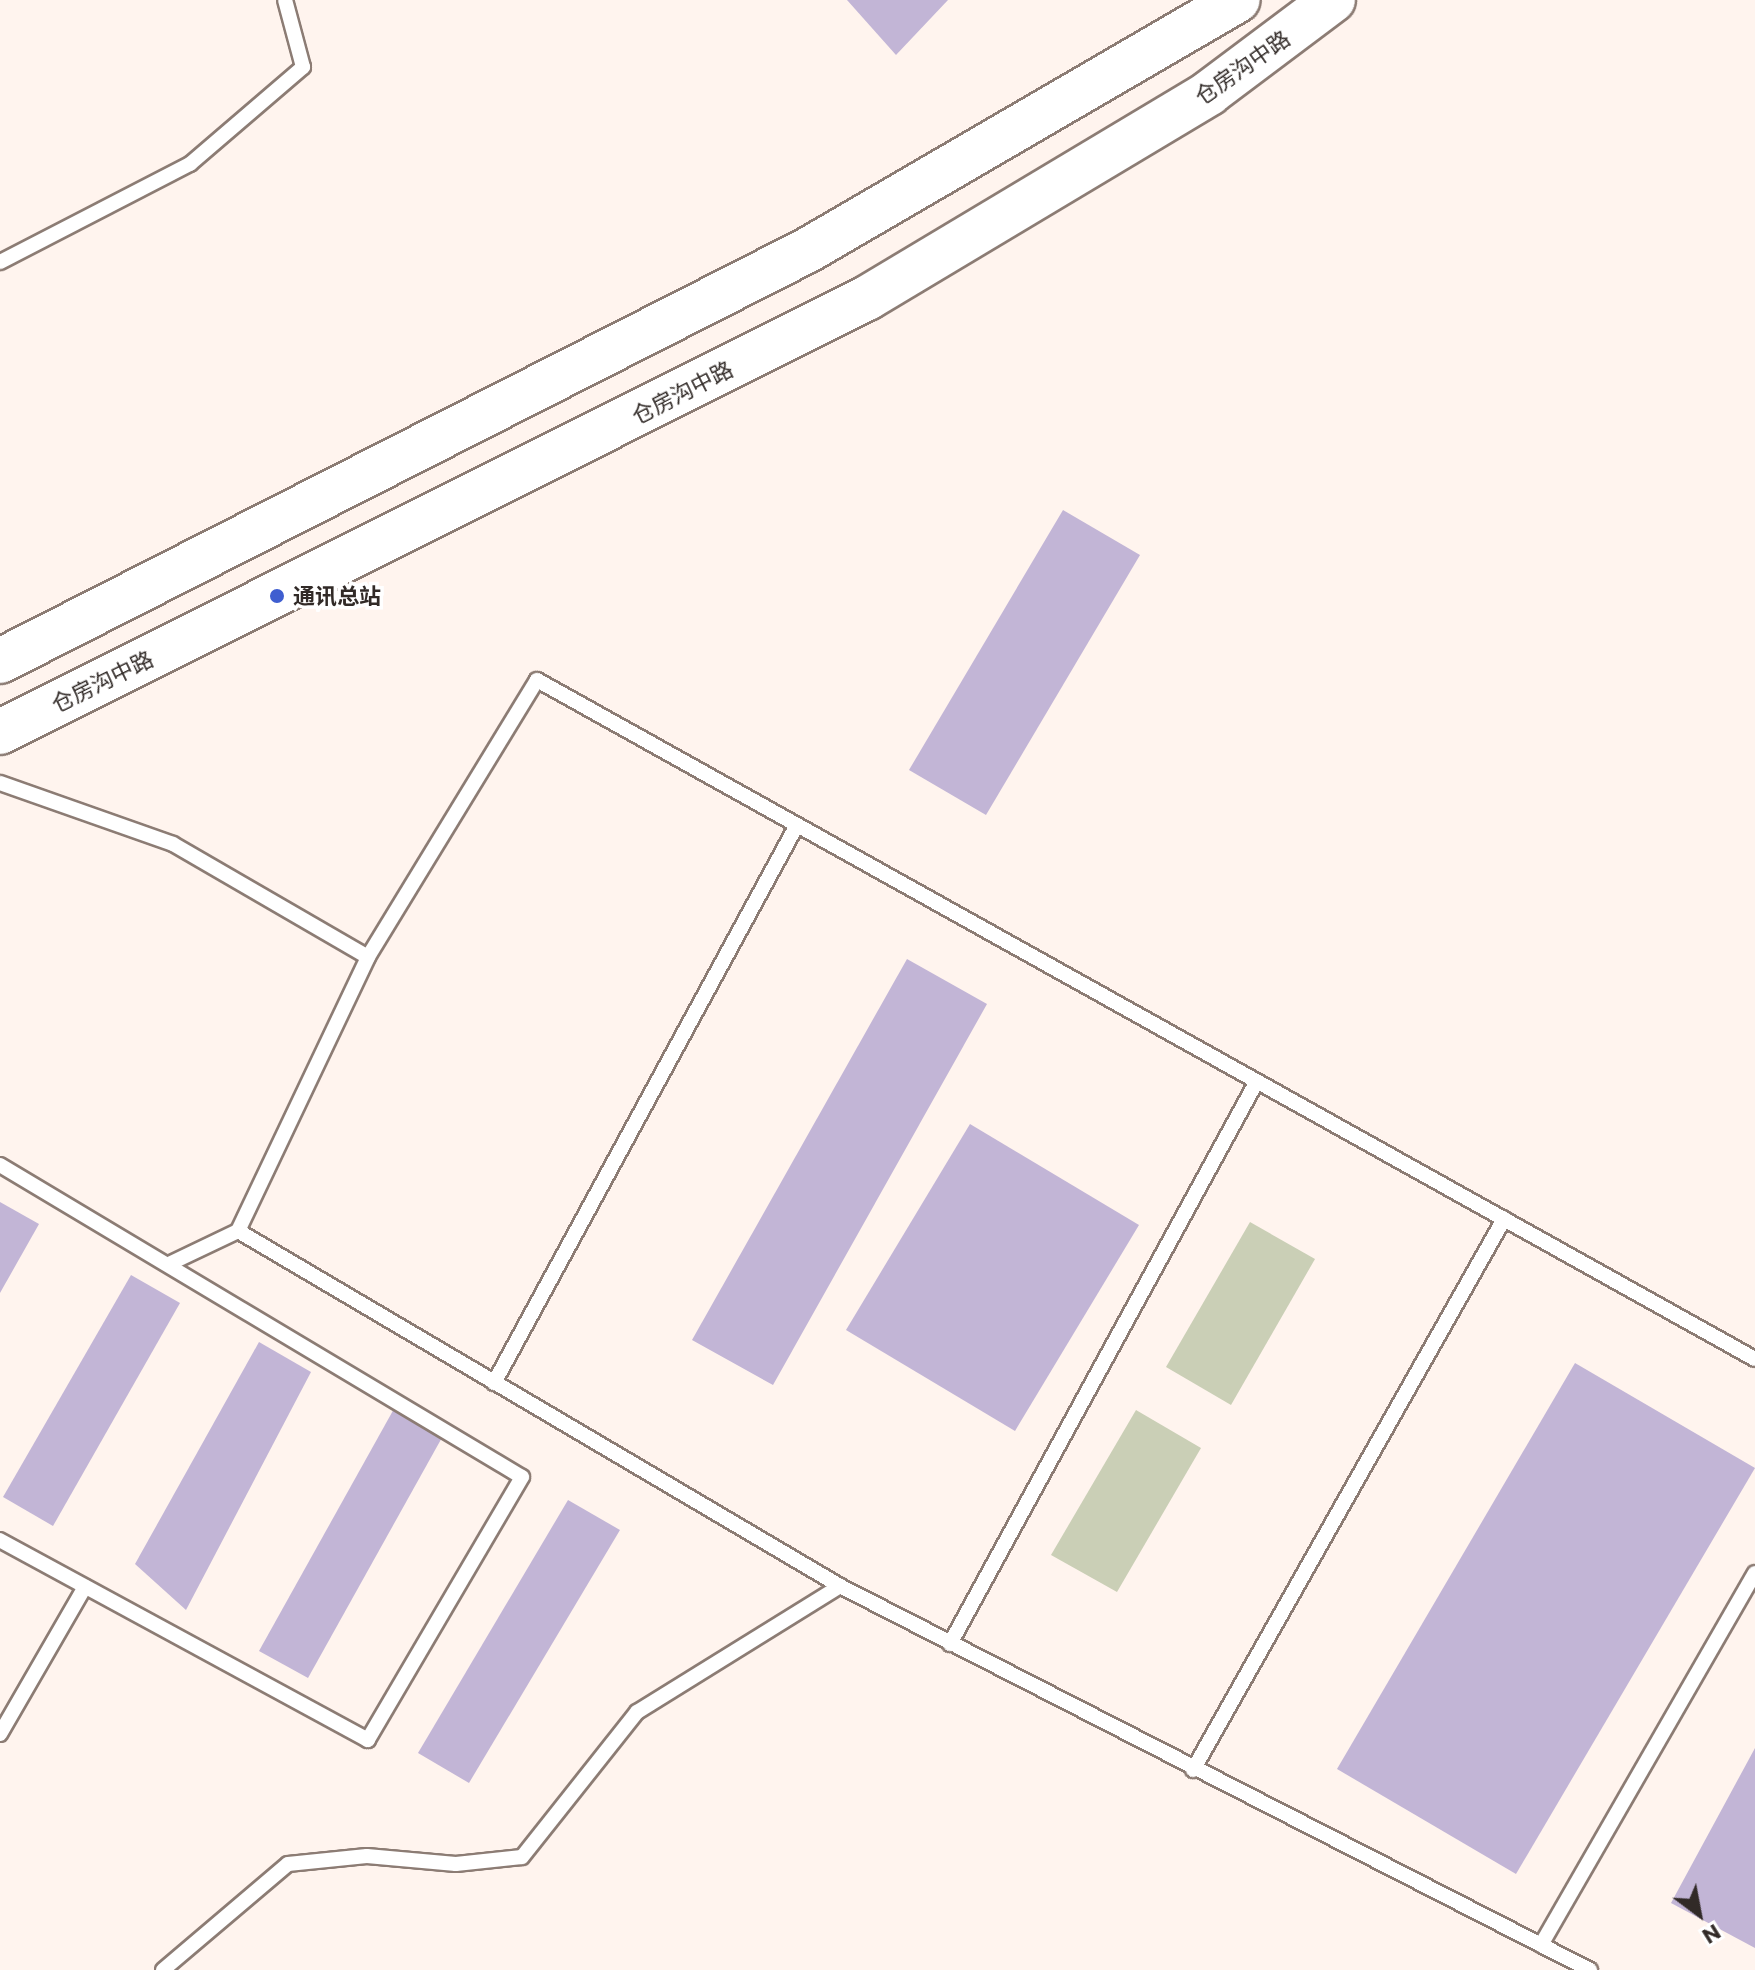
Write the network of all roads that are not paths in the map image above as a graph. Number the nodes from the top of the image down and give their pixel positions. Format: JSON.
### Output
{"nodes":[{"id":1,"x":285,"y":0,"type":"edge"},
{"id":2,"x":1237,"y":0,"type":"edge"},
{"id":3,"x":1333,"y":0,"type":"edge"},
{"id":4,"x":0,"y":262,"type":"edge"},
{"id":5,"x":0,"y":661,"type":"edge"},
{"id":6,"x":0,"y":732,"type":"edge"},
{"id":7,"x":0,"y":783,"type":"edge"},
{"id":8,"x":797,"y":825,"type":"junction"},
{"id":9,"x":368,"y":957,"type":"junction"},
{"id":10,"x":1257,"y":1081,"type":"junction"},
{"id":11,"x":0,"y":1165,"type":"edge"},
{"id":12,"x":1504,"y":1219,"type":"junction"},
{"id":13,"x":238,"y":1231,"type":"junction"},
{"id":14,"x":171,"y":1263,"type":"junction"},
{"id":15,"x":1755,"y":1359,"type":"edge"},
{"id":16,"x":494,"y":1383,"type":"junction"},
{"id":17,"x":0,"y":1540,"type":"edge"},
{"id":18,"x":1755,"y":1573,"type":"edge"},
{"id":19,"x":840,"y":1586,"type":"junction"},
{"id":20,"x":85,"y":1587,"type":"junction"},
{"id":21,"x":950,"y":1644,"type":"junction"},
{"id":22,"x":0,"y":1734,"type":"edge"},
{"id":23,"x":1193,"y":1770,"type":"junction"},
{"id":24,"x":1541,"y":1945,"type":"junction"},
{"id":25,"x":163,"y":1970,"type":"edge"},
{"id":26,"x":1590,"y":1970,"type":"edge"}],
"edges":[{"from":1,"to":4,"type":"lane"},
{"from":2,"to":5,"type":"highway"},
{"from":3,"to":6,"type":"highway","name":"仓房沟中路"},
{"from":7,"to":9,"type":"lane"},
{"from":8,"to":9,"type":"lane"},
{"from":8,"to":10,"type":"lane"},
{"from":8,"to":16,"type":"lane"},
{"from":9,"to":13,"type":"lane"},
{"from":10,"to":12,"type":"lane"},
{"from":10,"to":21,"type":"lane"},
{"from":11,"to":14,"type":"lane"},
{"from":12,"to":15,"type":"lane"},
{"from":12,"to":23,"type":"lane"},
{"from":13,"to":14,"type":"lane"},
{"from":13,"to":16,"type":"lane"},
{"from":14,"to":20,"type":"lane"},
{"from":16,"to":19,"type":"lane"},
{"from":17,"to":20,"type":"lane"},
{"from":18,"to":24,"type":"lane"},
{"from":19,"to":21,"type":"lane"},
{"from":19,"to":25,"type":"lane"},
{"from":20,"to":22,"type":"lane"},
{"from":21,"to":23,"type":"lane"},
{"from":23,"to":24,"type":"lane"},
{"from":24,"to":26,"type":"lane"}]}
